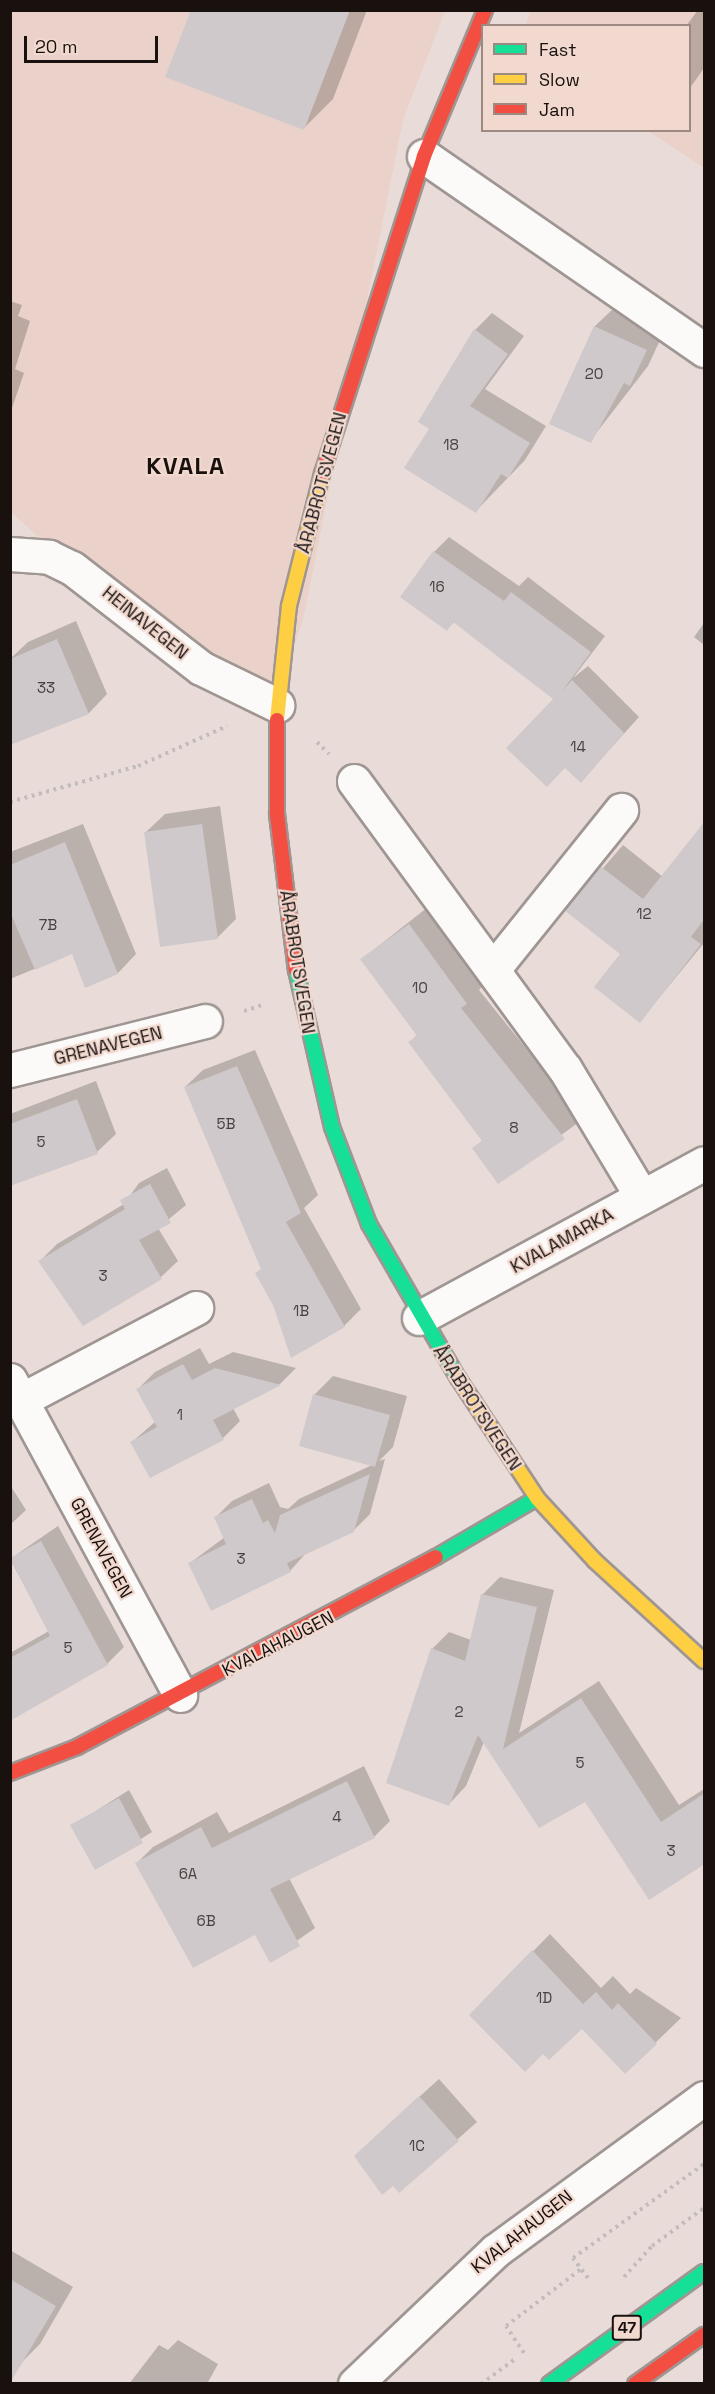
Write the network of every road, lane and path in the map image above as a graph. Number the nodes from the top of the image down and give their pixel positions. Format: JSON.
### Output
{"nodes":[{"id":1,"x":485,"y":10,"type":"edge"},
{"id":2,"x":424,"y":156,"type":"junction"},
{"id":3,"x":705,"y":350,"type":"edge"},
{"id":4,"x":10,"y":554,"type":"edge"},
{"id":5,"x":277,"y":712,"type":"junction"},
{"id":6,"x":354,"y":781,"type":"dead end"},
{"id":7,"x":10,"y":802,"type":"edge"},
{"id":8,"x":621,"y":810,"type":"dead end"},
{"id":9,"x":494,"y":968,"type":"junction"},
{"id":10,"x":300,"y":995,"type":"junction"},
{"id":11,"x":205,"y":1021,"type":"joint"},
{"id":12,"x":10,"y":1070,"type":"edge"},
{"id":13,"x":705,"y":1163,"type":"edge"},
{"id":14,"x":642,"y":1197,"type":"junction"},
{"id":15,"x":196,"y":1308,"type":"dead end"},
{"id":16,"x":419,"y":1318,"type":"junction"},
{"id":17,"x":16,"y":1390,"type":"edge"},
{"id":18,"x":537,"y":1498,"type":"junction"},
{"id":19,"x":705,"y":1661,"type":"edge"},
{"id":20,"x":180,"y":1695,"type":"junction"},
{"id":21,"x":10,"y":1773,"type":"edge"},
{"id":22,"x":705,"y":2098,"type":"edge"},
{"id":23,"x":705,"y":2164,"type":"edge"},
{"id":24,"x":705,"y":2208,"type":"edge"},
{"id":25,"x":581,"y":2269,"type":"junction"},
{"id":26,"x":705,"y":2272,"type":"edge"},
{"id":27,"x":588,"y":2278,"type":"dead end"},
{"id":28,"x":621,"y":2280,"type":"dead end"},
{"id":29,"x":705,"y":2335,"type":"edge"},
{"id":30,"x":533,"y":2346,"type":"dead end"},
{"id":31,"x":524,"y":2353,"type":"junction"},
{"id":32,"x":355,"y":2384,"type":"edge"},
{"id":33,"x":481,"y":2384,"type":"edge"},
{"id":34,"x":549,"y":2384,"type":"edge"},
{"id":35,"x":635,"y":2384,"type":"edge"}],
"edges":[{"from":1,"to":2,"type":"main road","name":"ÅRABROTSVEGEN"},
{"from":2,"to":3,"type":"street"},
{"from":2,"to":5,"type":"main road","name":"ÅRABROTSVEGEN"},
{"from":4,"to":5,"type":"street","name":"HEINAVEGEN"},
{"from":5,"to":7,"type":"path"},
{"from":5,"to":10,"type":"main road","name":"ÅRABROTSVEGEN"},
{"from":6,"to":9,"type":"street"},
{"from":8,"to":9,"type":"street"},
{"from":9,"to":14,"type":"street"},
{"from":10,"to":11,"type":"path"},
{"from":10,"to":16,"type":"main road","name":"ÅRABROTSVEGEN"},
{"from":11,"to":12,"type":"street","name":"GRENAVEGEN"},
{"from":13,"to":14,"type":"street","name":"KVALAMARKA"},
{"from":14,"to":16,"type":"street","name":"KVALAMARKA"},
{"from":15,"to":17,"type":"street","name":"GRENAVEGEN"},
{"from":16,"to":18,"type":"main road","name":"ÅRABROTSVEGEN"},
{"from":17,"to":20,"type":"street","name":"GRENAVEGEN"},
{"from":18,"to":19,"type":"main road","name":"ÅRABROTSVEGEN"},
{"from":18,"to":20,"type":"main road","name":"KVALAHAUGEN"},
{"from":20,"to":21,"type":"main road","name":"KVALAHAUGEN"},
{"from":22,"to":32,"type":"street","name":"KVALAHAUGEN"},
{"from":23,"to":25,"type":"path"},
{"from":24,"to":28,"type":"path"},
{"from":25,"to":27,"type":"path"},
{"from":25,"to":31,"type":"path"},
{"from":26,"to":34,"type":"main road","number":"47"},
{"from":29,"to":35,"type":"main road"},
{"from":30,"to":31,"type":"path"},
{"from":31,"to":33,"type":"path"}]}
